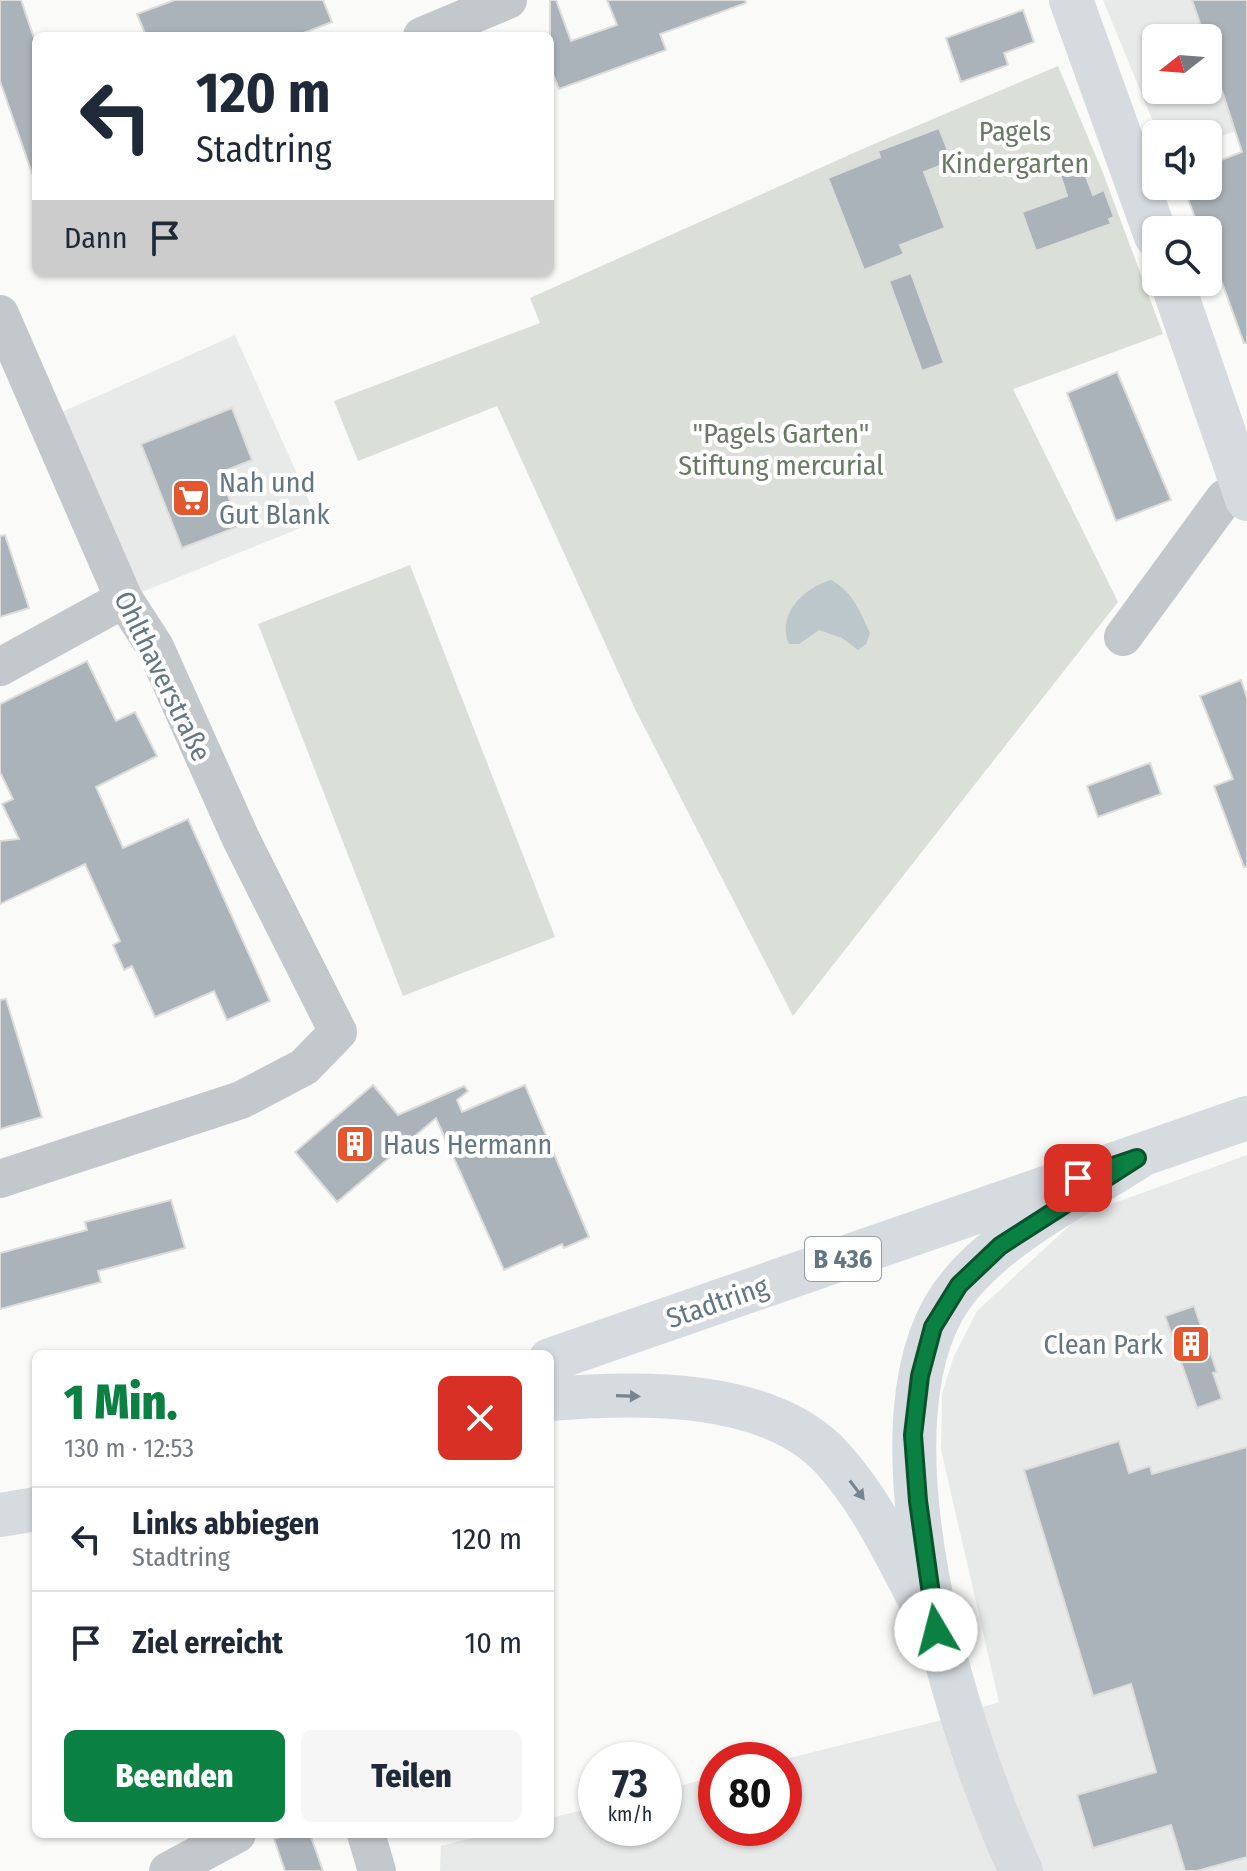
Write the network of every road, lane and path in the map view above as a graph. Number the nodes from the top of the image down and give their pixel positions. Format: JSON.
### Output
{"nodes":[{"id":1,"x":508,"y":0,"type":"edge"},
{"id":2,"x":1071,"y":0,"type":"edge"},
{"id":3,"x":432,"y":32,"type":"edge"},
{"id":4,"x":1149,"y":216,"type":"edge"},
{"id":5,"x":1178,"y":296,"type":"edge"},
{"id":6,"x":0,"y":314,"type":"edge"},
{"id":7,"x":1236,"y":436,"type":"edge"},
{"id":8,"x":1245,"y":493,"type":"edge"},
{"id":9,"x":124,"y":599,"type":"junction"},
{"id":10,"x":1123,"y":637,"type":"dead end"},
{"id":11,"x":0,"y":667,"type":"edge"},
{"id":12,"x":1247,"y":1118,"type":"edge"},
{"id":13,"x":1137,"y":1158,"type":"junction"},
{"id":14,"x":0,"y":1179,"type":"edge"},
{"id":15,"x":554,"y":1359,"type":"edge"},
{"id":16,"x":554,"y":1399,"type":"edge"},
{"id":17,"x":32,"y":1510,"type":"edge"},
{"id":18,"x":0,"y":1515,"type":"edge"},
{"id":19,"x":936,"y":1630,"type":"junction"},
{"id":20,"x":230,"y":1838,"type":"edge"},
{"id":21,"x":367,"y":1838,"type":"edge"},
{"id":22,"x":168,"y":1871,"type":"edge"},
{"id":23,"x":377,"y":1871,"type":"edge"},
{"id":24,"x":1021,"y":1871,"type":"edge"}],
"edges":[{"from":1,"to":3,"type":"street"},
{"from":2,"to":4,"type":"main road"},
{"from":5,"to":7,"type":"main road"},
{"from":6,"to":9,"type":"street","name":"Ohlthaverstraße"},
{"from":7,"to":8,"type":"main road"},
{"from":8,"to":10,"type":"street"},
{"from":9,"to":11,"type":"street"},
{"from":9,"to":14,"type":"street","name":"Ohlthaverstraße"},
{"from":12,"to":13,"type":"main road","name":"Stadtring","number":"B 436"},
{"from":13,"to":15,"type":"main road","name":"Stadtring","number":"B 436"},
{"from":13,"to":19,"type":"main road"},
{"from":16,"to":19,"type":"main road","one_way":true},
{"from":17,"to":18,"type":"main road"},
{"from":19,"to":24,"type":"main road"},
{"from":20,"to":22,"type":"street"},
{"from":21,"to":23,"type":"street"}]}
